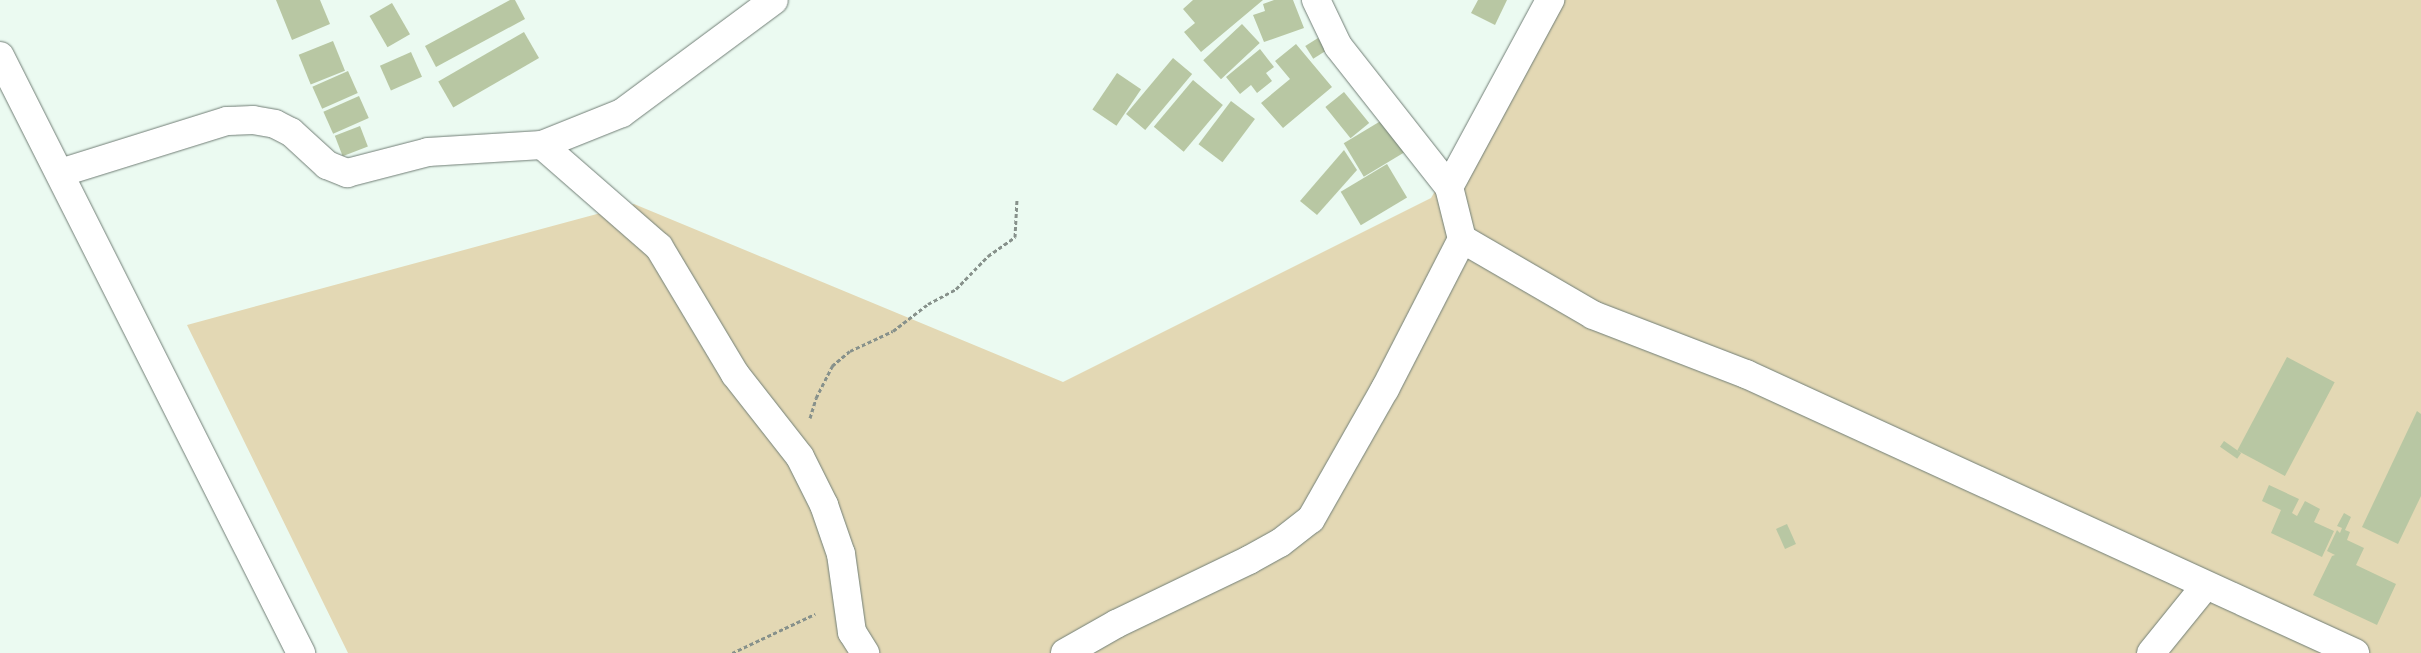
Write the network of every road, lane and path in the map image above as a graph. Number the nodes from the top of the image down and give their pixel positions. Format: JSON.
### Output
{"nodes":[{"id":1,"x":774,"y":0,"type":"edge"},
{"id":2,"x":1316,"y":0,"type":"edge"},
{"id":3,"x":1550,"y":0,"type":"edge"},
{"id":4,"x":0,"y":56,"type":"edge"},
{"id":5,"x":542,"y":145,"type":"junction"},
{"id":6,"x":60,"y":173,"type":"junction"},
{"id":7,"x":1449,"y":187,"type":"junction"},
{"id":8,"x":1016,"y":200,"type":"dead end"},
{"id":9,"x":1462,"y":239,"type":"junction"},
{"id":10,"x":800,"y":457,"type":"junction"},
{"id":11,"x":2206,"y":585,"type":"junction"},
{"id":12,"x":848,"y":607,"type":"junction"},
{"id":13,"x":301,"y":653,"type":"edge"},
{"id":14,"x":732,"y":653,"type":"edge"},
{"id":15,"x":865,"y":653,"type":"edge"},
{"id":16,"x":1065,"y":653,"type":"edge"},
{"id":17,"x":2151,"y":653,"type":"edge"},
{"id":18,"x":2355,"y":653,"type":"edge"}],
"edges":[{"from":1,"to":5,"type":"street"},
{"from":2,"to":7,"type":"street"},
{"from":3,"to":7,"type":"street"},
{"from":4,"to":6,"type":"street"},
{"from":5,"to":6,"type":"street"},
{"from":5,"to":10,"type":"street"},
{"from":6,"to":13,"type":"street"},
{"from":7,"to":9,"type":"street"},
{"from":8,"to":10,"type":"path"},
{"from":9,"to":11,"type":"street"},
{"from":9,"to":16,"type":"street"},
{"from":10,"to":12,"type":"street"},
{"from":11,"to":17,"type":"street"},
{"from":11,"to":18,"type":"street"},
{"from":12,"to":14,"type":"path"},
{"from":12,"to":15,"type":"street"}]}
